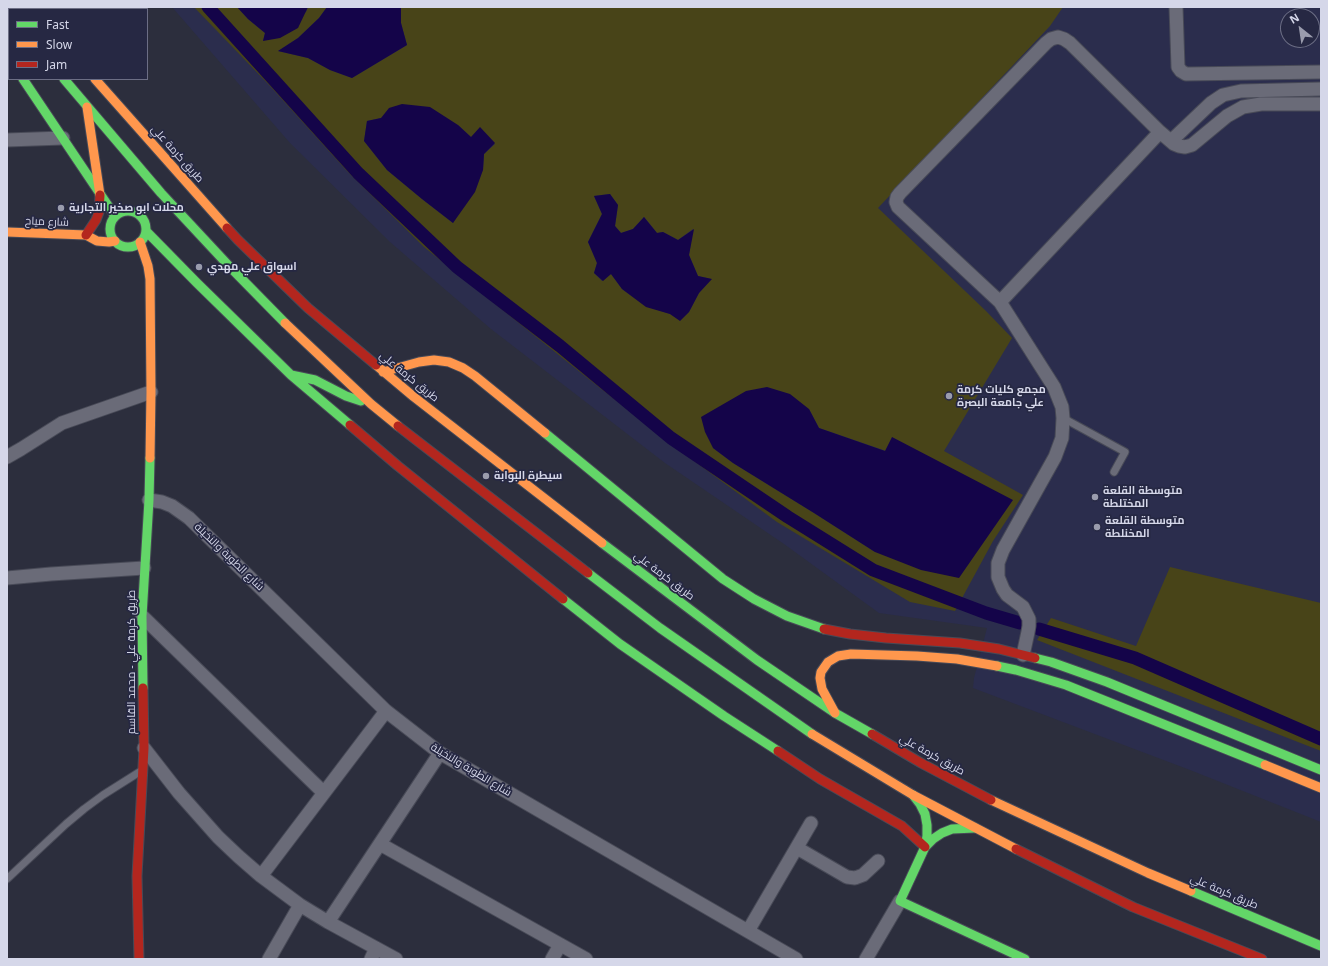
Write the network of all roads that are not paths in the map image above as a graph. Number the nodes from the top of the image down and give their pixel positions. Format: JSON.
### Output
{"nodes":[{"id":1,"x":1176,"y":7,"type":"edge"},
{"id":2,"x":1321,"y":72,"type":"edge"},
{"id":3,"x":1227,"y":74,"type":"junction"},
{"id":4,"x":24,"y":80,"type":"edge"},
{"id":5,"x":65,"y":80,"type":"edge"},
{"id":6,"x":96,"y":80,"type":"edge"},
{"id":7,"x":1321,"y":89,"type":"edge"},
{"id":8,"x":1223,"y":95,"type":"junction"},
{"id":9,"x":1321,"y":104,"type":"edge"},
{"id":10,"x":87,"y":107,"type":"junction"},
{"id":11,"x":1160,"y":132,"type":"junction"},
{"id":12,"x":63,"y":138,"type":"junction"},
{"id":13,"x":7,"y":140,"type":"edge"},
{"id":14,"x":1171,"y":142,"type":"junction"},
{"id":15,"x":100,"y":195,"type":"junction"},
{"id":16,"x":113,"y":218,"type":"junction"},
{"id":17,"x":146,"y":231,"type":"junction"},
{"id":18,"x":7,"y":232,"type":"edge"},
{"id":19,"x":86,"y":235,"type":"junction"},
{"id":20,"x":115,"y":241,"type":"junction"},
{"id":21,"x":140,"y":242,"type":"junction"},
{"id":22,"x":173,"y":269,"type":"dead end"},
{"id":23,"x":184,"y":270,"type":"junction"},
{"id":24,"x":159,"y":276,"type":"dead end"},
{"id":25,"x":150,"y":292,"type":"junction"},
{"id":26,"x":1000,"y":302,"type":"junction"},
{"id":27,"x":384,"y":372,"type":"junction"},
{"id":28,"x":291,"y":375,"type":"junction"},
{"id":29,"x":151,"y":392,"type":"junction"},
{"id":30,"x":371,"y":404,"type":"junction"},
{"id":31,"x":1063,"y":418,"type":"junction"},
{"id":32,"x":7,"y":457,"type":"edge"},
{"id":33,"x":1114,"y":472,"type":"dead end"},
{"id":34,"x":149,"y":500,"type":"junction"},
{"id":35,"x":144,"y":568,"type":"junction"},
{"id":36,"x":7,"y":578,"type":"edge"},
{"id":37,"x":142,"y":616,"type":"junction"},
{"id":38,"x":1023,"y":654,"type":"junction"},
{"id":39,"x":1051,"y":662,"type":"junction"},
{"id":40,"x":1047,"y":678,"type":"junction"},
{"id":41,"x":386,"y":711,"type":"junction"},
{"id":42,"x":834,"y":713,"type":"junction"},
{"id":43,"x":144,"y":748,"type":"junction"},
{"id":44,"x":440,"y":753,"type":"junction"},
{"id":45,"x":143,"y":770,"type":"junction"},
{"id":46,"x":1321,"y":770,"type":"edge"},
{"id":47,"x":1321,"y":788,"type":"edge"},
{"id":48,"x":324,"y":793,"type":"junction"},
{"id":49,"x":913,"y":795,"type":"junction"},
{"id":50,"x":812,"y":823,"type":"dead end"},
{"id":51,"x":975,"y":828,"type":"junction"},
{"id":52,"x":380,"y":844,"type":"junction"},
{"id":53,"x":925,"y":847,"type":"junction"},
{"id":54,"x":797,"y":848,"type":"junction"},
{"id":55,"x":878,"y":861,"type":"dead end"},
{"id":56,"x":261,"y":876,"type":"junction"},
{"id":57,"x":7,"y":879,"type":"edge"},
{"id":58,"x":900,"y":901,"type":"junction"},
{"id":59,"x":300,"y":905,"type":"junction"},
{"id":60,"x":328,"y":922,"type":"junction"},
{"id":61,"x":748,"y":931,"type":"junction"},
{"id":62,"x":560,"y":945,"type":"junction"},
{"id":63,"x":1321,"y":946,"type":"edge"},
{"id":64,"x":373,"y":953,"type":"edge"},
{"id":65,"x":139,"y":959,"type":"edge"},
{"id":66,"x":269,"y":959,"type":"edge"},
{"id":67,"x":396,"y":959,"type":"edge"},
{"id":68,"x":552,"y":959,"type":"edge"},
{"id":69,"x":586,"y":959,"type":"edge"},
{"id":70,"x":796,"y":959,"type":"edge"},
{"id":71,"x":866,"y":959,"type":"edge"},
{"id":72,"x":1025,"y":959,"type":"edge"},
{"id":73,"x":1262,"y":959,"type":"edge"}],
"edges":[{"from":1,"to":3,"type":"street"},
{"from":2,"to":3,"type":"street"},
{"from":3,"to":8,"type":"street"},
{"from":4,"to":12,"type":"main road"},
{"from":5,"to":10,"type":"main road"},
{"from":6,"to":27,"type":"main road","name":"طريق كرمة علي"},
{"from":7,"to":8,"type":"street"},
{"from":8,"to":14,"type":"street"},
{"from":9,"to":14,"type":"street"},
{"from":10,"to":15,"type":"main road"},
{"from":10,"to":30,"type":"main road"},
{"from":11,"to":14,"type":"street"},
{"from":11,"to":26,"type":"street"},
{"from":11,"to":26,"type":"street"},
{"from":12,"to":13,"type":"street"},
{"from":12,"to":15,"type":"main road"},
{"from":15,"to":16,"type":"main road"},
{"from":15,"to":19,"type":"main road"},
{"from":16,"to":17,"type":"main road"},
{"from":16,"to":19,"type":"main road"},
{"from":16,"to":20,"type":"main road"},
{"from":17,"to":21,"type":"main road"},
{"from":17,"to":23,"type":"main road"},
{"from":18,"to":19,"type":"main road","name":"شارع مياح"},
{"from":19,"to":20,"type":"main road","name":"شارع مياح"},
{"from":20,"to":21,"type":"main road"},
{"from":21,"to":25,"type":"main road","name":"طريق كرمة علي - محمد القاسم"},
{"from":22,"to":23,"type":"main road"},
{"from":23,"to":28,"type":"main road"},
{"from":24,"to":25,"type":"main road"},
{"from":25,"to":29,"type":"main road","name":"طريق كرمة علي - محمد القاسم"},
{"from":26,"to":31,"type":"street"},
{"from":27,"to":38,"type":"main road"},
{"from":27,"to":42,"type":"main road","name":"طريق كرمة علي"},
{"from":28,"to":30,"type":"main road"},
{"from":28,"to":53,"type":"main road"},
{"from":29,"to":32,"type":"street"},
{"from":29,"to":34,"type":"main road","name":"طريق كرمة علي - محمد القاسم"},
{"from":30,"to":49,"type":"main road"},
{"from":31,"to":33,"type":"lane"},
{"from":31,"to":38,"type":"street"},
{"from":34,"to":35,"type":"main road","name":"طريق كرمة علي - محمد القاسم"},
{"from":34,"to":41,"type":"street","name":"شارع الطوبة والنخيلة"},
{"from":35,"to":36,"type":"street"},
{"from":35,"to":37,"type":"main road","name":"طريق كرمة علي - محمد القاسم"},
{"from":37,"to":43,"type":"main road","name":"طريق كرمة علي - محمد القاسم"},
{"from":37,"to":48,"type":"street"},
{"from":38,"to":39,"type":"main road"},
{"from":39,"to":40,"type":"main road"},
{"from":39,"to":46,"type":"main road"},
{"from":40,"to":42,"type":"main road"},
{"from":40,"to":47,"type":"main road"},
{"from":41,"to":44,"type":"street","name":"شارع الطوبة والنخيلة"},
{"from":41,"to":48,"type":"street"},
{"from":42,"to":63,"type":"main road","name":"طريق كرمة علي"},
{"from":43,"to":45,"type":"main road","name":"طريق كرمة علي - محمد القاسم"},
{"from":43,"to":56,"type":"street"},
{"from":44,"to":52,"type":"street"},
{"from":44,"to":61,"type":"street","name":"شارع الطوبة والنخيلة"},
{"from":45,"to":57,"type":"lane"},
{"from":45,"to":65,"type":"main road","name":"طريق كرمة علي - محمد القاسم"},
{"from":48,"to":56,"type":"street"},
{"from":49,"to":51,"type":"main road"},
{"from":49,"to":53,"type":"main road"},
{"from":50,"to":54,"type":"street"},
{"from":51,"to":53,"type":"main road"},
{"from":51,"to":73,"type":"main road"},
{"from":52,"to":60,"type":"street"},
{"from":52,"to":62,"type":"street"},
{"from":53,"to":58,"type":"main road"},
{"from":54,"to":55,"type":"street"},
{"from":54,"to":61,"type":"street"},
{"from":56,"to":59,"type":"street"},
{"from":58,"to":71,"type":"street"},
{"from":58,"to":72,"type":"main road"},
{"from":59,"to":60,"type":"street"},
{"from":59,"to":66,"type":"street"},
{"from":60,"to":64,"type":"street"},
{"from":61,"to":70,"type":"street","name":"شارع الطوبة والنخيلة"},
{"from":62,"to":68,"type":"street"},
{"from":62,"to":69,"type":"street"},
{"from":64,"to":67,"type":"street"}]}
